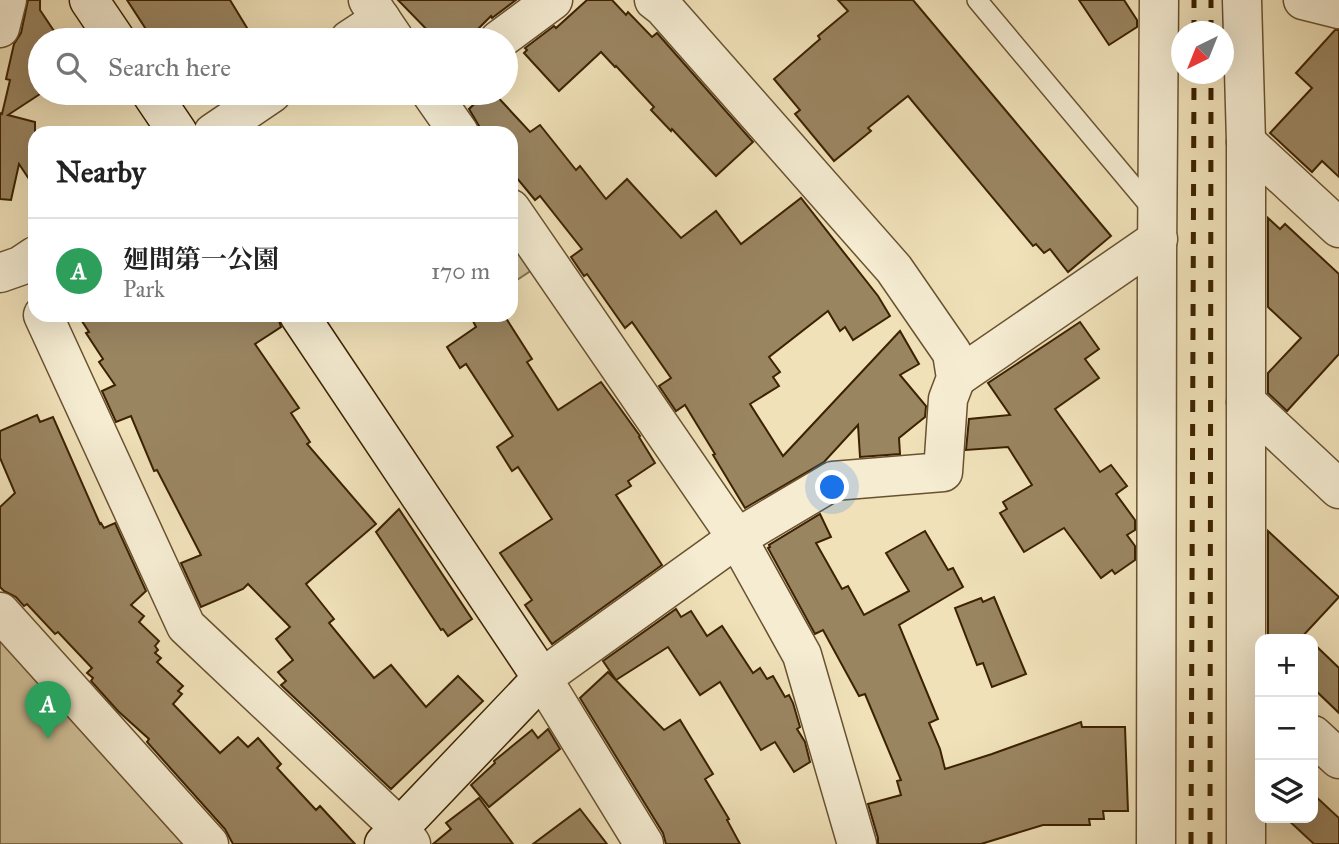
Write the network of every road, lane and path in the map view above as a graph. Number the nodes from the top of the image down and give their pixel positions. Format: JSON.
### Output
{"nodes":[{"id":1,"x":7,"y":0,"type":"edge"},
{"id":2,"x":89,"y":0,"type":"edge"},
{"id":3,"x":552,"y":0,"type":"edge"},
{"id":4,"x":654,"y":0,"type":"edge"},
{"id":5,"x":977,"y":0,"type":"edge"},
{"id":6,"x":1159,"y":0,"type":"edge"},
{"id":7,"x":1242,"y":0,"type":"edge"},
{"id":8,"x":1303,"y":0,"type":"edge"},
{"id":9,"x":1339,"y":9,"type":"edge"},
{"id":10,"x":0,"y":28,"type":"edge"},
{"id":11,"x":108,"y":28,"type":"edge"},
{"id":12,"x":515,"y":28,"type":"edge"},
{"id":13,"x":159,"y":105,"type":"edge"},
{"id":14,"x":254,"y":105,"type":"edge"},
{"id":15,"x":439,"y":105,"type":"edge"},
{"id":16,"x":173,"y":126,"type":"edge"},
{"id":17,"x":223,"y":126,"type":"edge"},
{"id":18,"x":454,"y":126,"type":"edge"},
{"id":19,"x":1246,"y":142,"type":"junction"},
{"id":20,"x":518,"y":219,"type":"edge"},
{"id":21,"x":1158,"y":228,"type":"junction"},
{"id":22,"x":1339,"y":228,"type":"edge"},
{"id":23,"x":46,"y":322,"type":"edge"},
{"id":24,"x":304,"y":322,"type":"edge"},
{"id":25,"x":956,"y":377,"type":"junction"},
{"id":26,"x":1246,"y":402,"type":"junction"},
{"id":27,"x":1339,"y":489,"type":"edge"},
{"id":28,"x":737,"y":538,"type":"junction"},
{"id":29,"x":0,"y":612,"type":"edge"},
{"id":30,"x":542,"y":678,"type":"junction"},
{"id":31,"x":1253,"y":681,"type":"edge"},
{"id":32,"x":1318,"y":740,"type":"edge"},
{"id":33,"x":1339,"y":759,"type":"edge"},
{"id":34,"x":398,"y":838,"type":"edge"},
{"id":35,"x":209,"y":844,"type":"edge"},
{"id":36,"x":643,"y":844,"type":"edge"},
{"id":37,"x":857,"y":844,"type":"edge"},
{"id":38,"x":1156,"y":844,"type":"edge"},
{"id":39,"x":1246,"y":844,"type":"edge"}],
"edges":[{"from":1,"to":10,"type":"street"},
{"from":2,"to":11,"type":"street"},
{"from":3,"to":12,"type":"street"},
{"from":4,"to":25,"type":"street"},
{"from":5,"to":21,"type":"lane"},
{"from":6,"to":21,"type":"street"},
{"from":7,"to":19,"type":"street"},
{"from":8,"to":9,"type":"street"},
{"from":13,"to":16,"type":"street"},
{"from":14,"to":17,"type":"street"},
{"from":15,"to":18,"type":"street"},
{"from":19,"to":22,"type":"street"},
{"from":19,"to":26,"type":"street"},
{"from":20,"to":28,"type":"street"},
{"from":21,"to":25,"type":"street"},
{"from":21,"to":38,"type":"street"},
{"from":23,"to":34,"type":"street"},
{"from":24,"to":30,"type":"street"},
{"from":25,"to":28,"type":"street"},
{"from":26,"to":27,"type":"street"},
{"from":26,"to":31,"type":"street"},
{"from":28,"to":30,"type":"street"},
{"from":28,"to":37,"type":"street"},
{"from":29,"to":35,"type":"street"},
{"from":30,"to":34,"type":"street"},
{"from":30,"to":36,"type":"street"},
{"from":31,"to":39,"type":"street"},
{"from":32,"to":33,"type":"street"}]}
